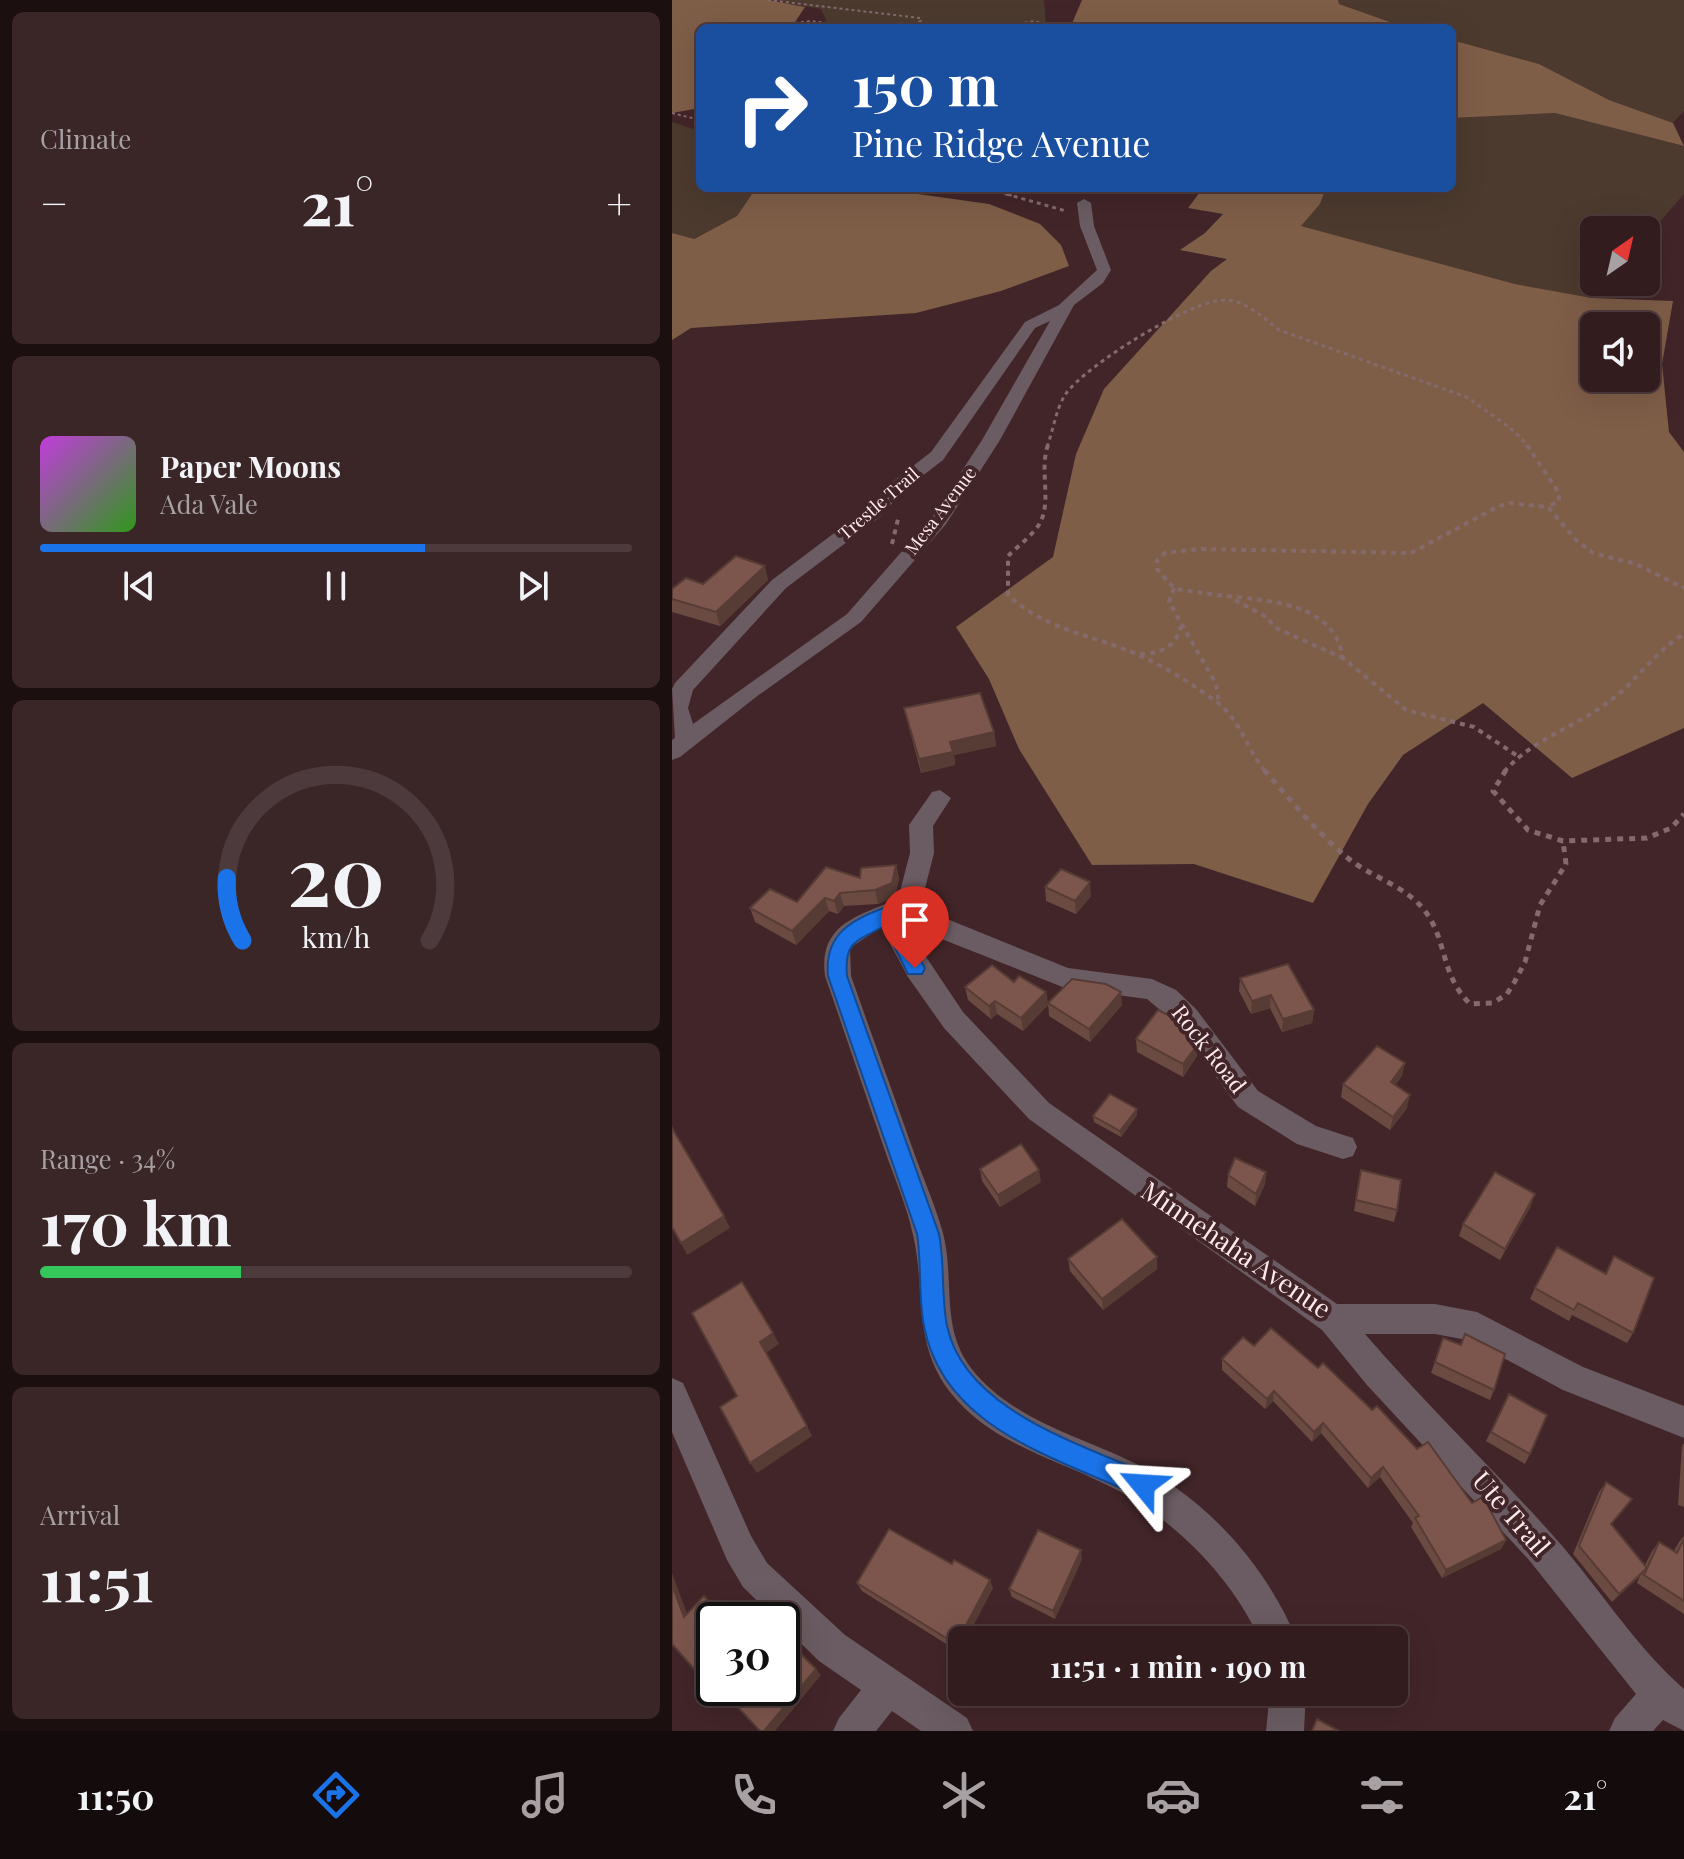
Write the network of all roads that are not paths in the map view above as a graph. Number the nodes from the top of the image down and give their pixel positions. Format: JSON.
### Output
{"nodes":[{"id":1,"x":1084,"y":210,"type":"road end"},
{"id":2,"x":1066,"y":307,"type":"junction"},
{"id":3,"x":679,"y":746,"type":"edge"},
{"id":4,"x":940,"y":798,"type":"dead end"},
{"id":5,"x":887,"y":915,"type":"junction"},
{"id":6,"x":1343,"y":1147,"type":"dead end"},
{"id":7,"x":1333,"y":1319,"type":"junction"},
{"id":8,"x":672,"y":1394,"type":"edge"},
{"id":9,"x":1684,"y":1422,"type":"edge"},
{"id":10,"x":1272,"y":1626,"type":"edge"},
{"id":11,"x":886,"y":1688,"type":"junction"},
{"id":12,"x":1673,"y":1704,"type":"edge"},
{"id":13,"x":1287,"y":1706,"type":"edge"},
{"id":14,"x":852,"y":1731,"type":"edge"},
{"id":15,"x":954,"y":1731,"type":"edge"},
{"id":16,"x":1285,"y":1731,"type":"edge"},
{"id":17,"x":1628,"y":1731,"type":"edge"}],
"edges":[{"from":1,"to":2,"type":"street","name":"Mesa Avenue"},
{"from":2,"to":3,"type":"street","name":"Mesa Avenue"},
{"from":2,"to":3,"type":"street","name":"Trestle Trail"},
{"from":4,"to":5,"type":"street"},
{"from":5,"to":6,"type":"street","name":"Rock Road"},
{"from":5,"to":7,"type":"street","name":"Minnehaha Avenue"},
{"from":5,"to":10,"type":"street"},
{"from":7,"to":9,"type":"street","name":"Minnehaha Avenue"},
{"from":7,"to":12,"type":"street","name":"Ute Trail"},
{"from":8,"to":11,"type":"street"},
{"from":11,"to":14,"type":"street"},
{"from":11,"to":15,"type":"street"},
{"from":12,"to":17,"type":"street"},
{"from":13,"to":16,"type":"street"}]}
